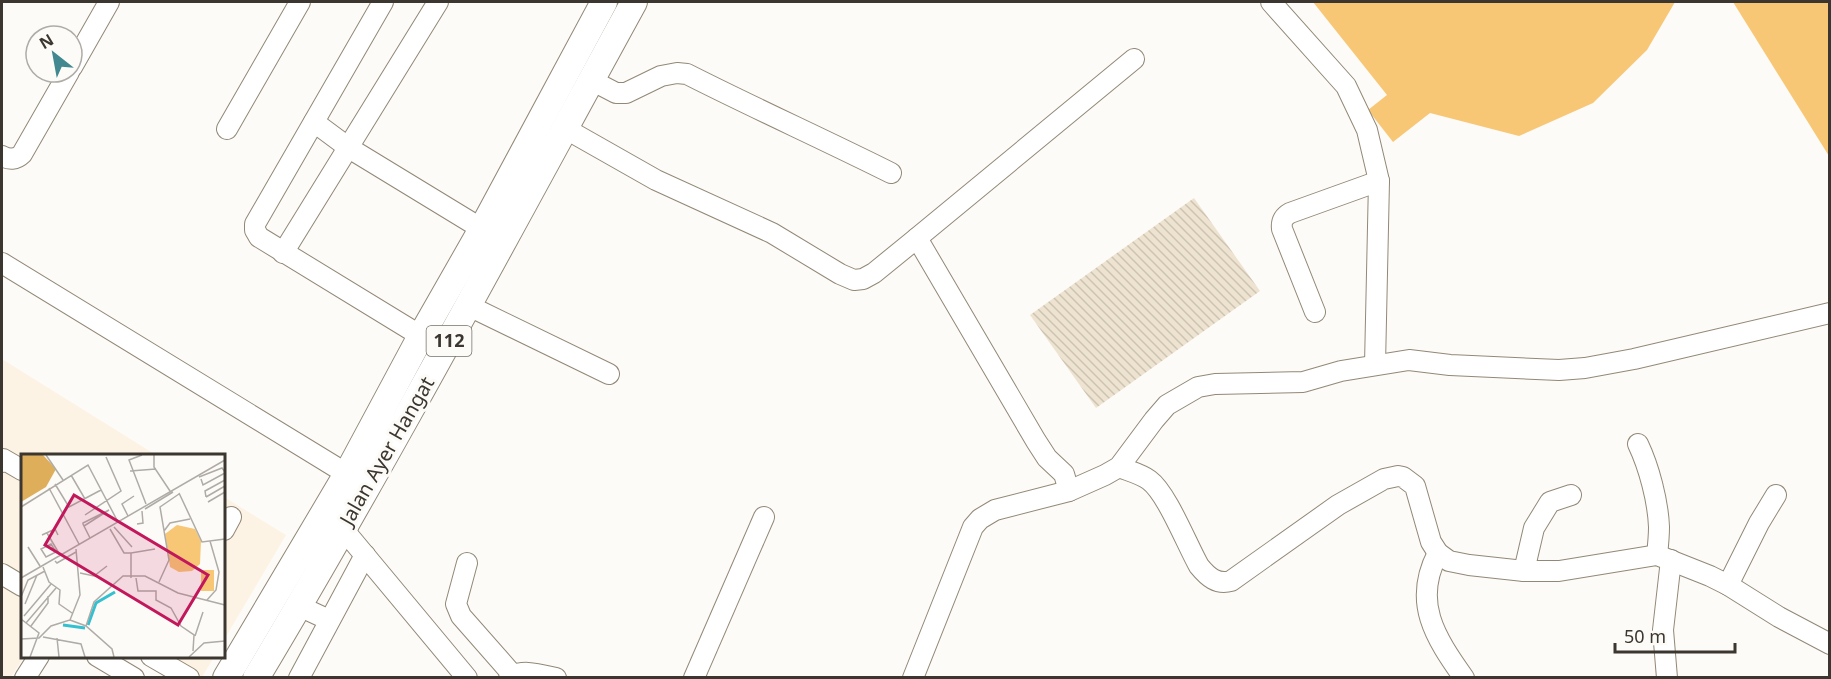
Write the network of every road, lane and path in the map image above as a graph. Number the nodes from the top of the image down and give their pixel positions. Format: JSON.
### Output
{"nodes":[{"id":1,"x":110,"y":2,"type":"edge"},
{"id":2,"x":300,"y":2,"type":"edge"},
{"id":3,"x":383,"y":2,"type":"edge"},
{"id":4,"x":438,"y":2,"type":"edge"},
{"id":5,"x":634,"y":2,"type":"edge"},
{"id":6,"x":1271,"y":2,"type":"edge"},
{"id":7,"x":598,"y":4,"type":"edge"},
{"id":8,"x":84,"y":46,"type":"edge"},
{"id":9,"x":1134,"y":59,"type":"dead end"},
{"id":10,"x":591,"y":80,"type":"junction"},
{"id":11,"x":62,"y":84,"type":"edge"},
{"id":12,"x":314,"y":122,"type":"junction"},
{"id":13,"x":227,"y":129,"type":"dead end"},
{"id":14,"x":566,"y":129,"type":"junction"},
{"id":15,"x":349,"y":148,"type":"junction"},
{"id":16,"x":2,"y":156,"type":"edge"},
{"id":17,"x":891,"y":173,"type":"dead end"},
{"id":18,"x":1379,"y":181,"type":"junction"},
{"id":19,"x":482,"y":228,"type":"junction"},
{"id":20,"x":917,"y":238,"type":"junction"},
{"id":21,"x":283,"y":253,"type":"junction"},
{"id":22,"x":2,"y":263,"type":"edge"},
{"id":23,"x":469,"y":306,"type":"junction"},
{"id":24,"x":1315,"y":312,"type":"dead end"},
{"id":25,"x":1830,"y":313,"type":"edge"},
{"id":26,"x":421,"y":336,"type":"junction"},
{"id":27,"x":1375,"y":365,"type":"junction"},
{"id":28,"x":609,"y":374,"type":"dead end"},
{"id":29,"x":1638,"y":444,"type":"dead end"},
{"id":30,"x":2,"y":462,"type":"edge"},
{"id":31,"x":1119,"y":467,"type":"junction"},
{"id":32,"x":21,"y":469,"type":"edge"},
{"id":33,"x":347,"y":474,"type":"junction"},
{"id":34,"x":1069,"y":491,"type":"junction"},
{"id":35,"x":1571,"y":495,"type":"dead end"},
{"id":36,"x":1776,"y":495,"type":"dead end"},
{"id":37,"x":764,"y":517,"type":"dead end"},
{"id":38,"x":343,"y":529,"type":"junction"},
{"id":39,"x":1438,"y":553,"type":"junction"},
{"id":40,"x":365,"y":555,"type":"junction"},
{"id":41,"x":1664,"y":558,"type":"junction"},
{"id":42,"x":467,"y":563,"type":"dead end"},
{"id":43,"x":1524,"y":571,"type":"junction"},
{"id":44,"x":2,"y":574,"type":"edge"},
{"id":45,"x":21,"y":585,"type":"edge"},
{"id":46,"x":1728,"y":585,"type":"junction"},
{"id":47,"x":299,"y":606,"type":"junction"},
{"id":48,"x":329,"y":620,"type":"junction"},
{"id":49,"x":1830,"y":644,"type":"edge"},
{"id":50,"x":38,"y":658,"type":"edge"},
{"id":51,"x":99,"y":658,"type":"edge"},
{"id":52,"x":153,"y":658,"type":"edge"},
{"id":53,"x":511,"y":676,"type":"edge"},
{"id":54,"x":25,"y":678,"type":"edge"},
{"id":55,"x":134,"y":678,"type":"edge"},
{"id":56,"x":189,"y":678,"type":"edge"},
{"id":57,"x":226,"y":678,"type":"edge"},
{"id":58,"x":256,"y":678,"type":"edge"},
{"id":59,"x":299,"y":678,"type":"edge"},
{"id":60,"x":467,"y":678,"type":"edge"},
{"id":61,"x":556,"y":678,"type":"edge"},
{"id":62,"x":694,"y":678,"type":"edge"},
{"id":63,"x":912,"y":678,"type":"edge"},
{"id":64,"x":1464,"y":678,"type":"edge"},
{"id":65,"x":1667,"y":678,"type":"edge"}],
"edges":[{"from":1,"to":8,"type":"street"},
{"from":2,"to":13,"type":"street"},
{"from":3,"to":12,"type":"street"},
{"from":4,"to":15,"type":"street"},
{"from":5,"to":10,"type":"main road","name":"Jalan Ayer Hangat","number":"112"},
{"from":6,"to":18,"type":"street"},
{"from":7,"to":19,"type":"main road","name":"Jalan Ayer Hangat","number":"112"},
{"from":9,"to":20,"type":"street"},
{"from":10,"to":14,"type":"main road","name":"Jalan Ayer Hangat","number":"112"},
{"from":10,"to":17,"type":"street"},
{"from":11,"to":16,"type":"street"},
{"from":12,"to":15,"type":"street"},
{"from":12,"to":21,"type":"street"},
{"from":14,"to":20,"type":"street"},
{"from":14,"to":23,"type":"main road","name":"Jalan Ayer Hangat","number":"112"},
{"from":15,"to":19,"type":"street"},
{"from":15,"to":21,"type":"street"},
{"from":18,"to":24,"type":"street"},
{"from":18,"to":27,"type":"street"},
{"from":19,"to":26,"type":"main road","name":"Jalan Ayer Hangat","number":"112"},
{"from":20,"to":34,"type":"street"},
{"from":21,"to":26,"type":"street"},
{"from":22,"to":33,"type":"street"},
{"from":23,"to":28,"type":"street"},
{"from":23,"to":38,"type":"main road","name":"Jalan Ayer Hangat","number":"112"},
{"from":25,"to":27,"type":"street"},
{"from":26,"to":33,"type":"main road","name":"Jalan Ayer Hangat","number":"112"},
{"from":27,"to":31,"type":"street"},
{"from":29,"to":41,"type":"street"},
{"from":30,"to":32,"type":"street"},
{"from":31,"to":34,"type":"street"},
{"from":31,"to":39,"type":"street"},
{"from":33,"to":57,"type":"main road","name":"Jalan Ayer Hangat","number":"112"},
{"from":34,"to":63,"type":"street"},
{"from":35,"to":43,"type":"street"},
{"from":36,"to":46,"type":"street"},
{"from":37,"to":62,"type":"street"},
{"from":38,"to":40,"type":"street"},
{"from":38,"to":47,"type":"main road","name":"Jalan Ayer Hangat","number":"112"},
{"from":39,"to":43,"type":"street"},
{"from":39,"to":64,"type":"street"},
{"from":40,"to":48,"type":"street"},
{"from":40,"to":60,"type":"street"},
{"from":41,"to":43,"type":"street"},
{"from":41,"to":46,"type":"street"},
{"from":41,"to":65,"type":"street"},
{"from":42,"to":53,"type":"street"},
{"from":44,"to":45,"type":"street"},
{"from":46,"to":49,"type":"street"},
{"from":47,"to":48,"type":"street"},
{"from":47,"to":58,"type":"main road","name":"Jalan Ayer Hangat","number":"112"},
{"from":48,"to":59,"type":"street"},
{"from":50,"to":54,"type":"street"},
{"from":51,"to":55,"type":"street"},
{"from":52,"to":56,"type":"street"},
{"from":53,"to":61,"type":"street"}]}
